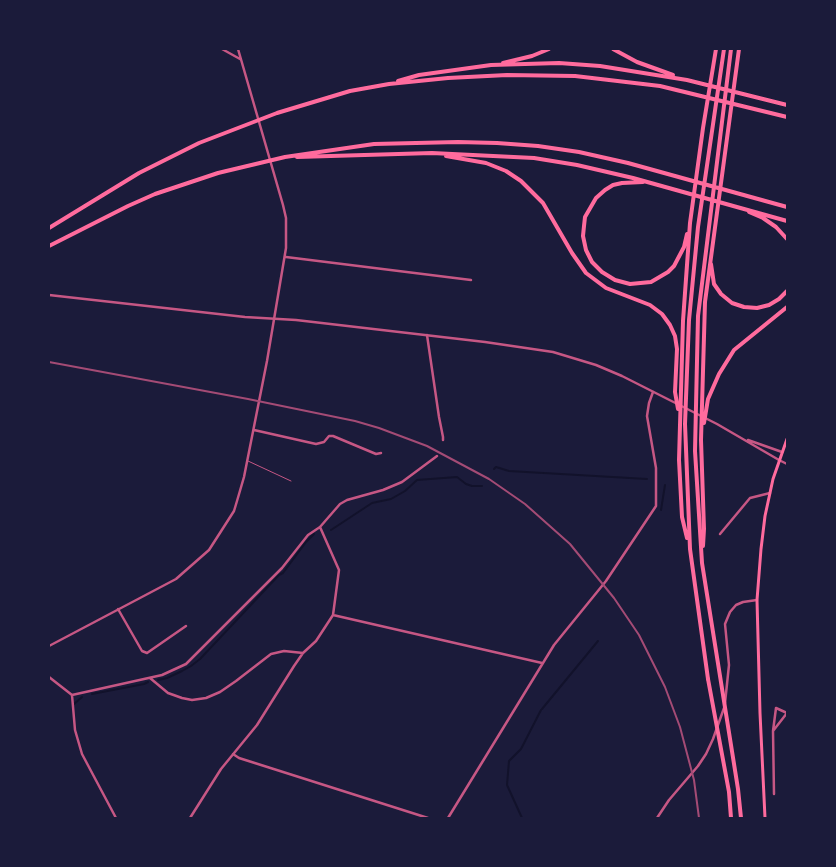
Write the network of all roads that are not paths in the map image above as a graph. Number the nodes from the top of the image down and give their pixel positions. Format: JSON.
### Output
{"nodes":[{"id":1,"x":222,"y":49,"type":"edge"},
{"id":2,"x":238,"y":49,"type":"edge"},
{"id":3,"x":549,"y":49,"type":"edge"},
{"id":4,"x":614,"y":49,"type":"edge"},
{"id":5,"x":715,"y":49,"type":"edge"},
{"id":6,"x":724,"y":49,"type":"edge"},
{"id":7,"x":731,"y":49,"type":"edge"},
{"id":8,"x":739,"y":49,"type":"edge"},
{"id":9,"x":240,"y":58,"type":"junction"},
{"id":10,"x":491,"y":65,"type":"junction"},
{"id":11,"x":687,"y":80,"type":"junction"},
{"id":12,"x":389,"y":84,"type":"junction"},
{"id":13,"x":787,"y":104,"type":"edge"},
{"id":14,"x":787,"y":117,"type":"edge"},
{"id":15,"x":432,"y":153,"type":"junction"},
{"id":16,"x":285,"y":157,"type":"junction"},
{"id":17,"x":655,"y":184,"type":"junction"},
{"id":18,"x":733,"y":206,"type":"junction"},
{"id":19,"x":787,"y":207,"type":"edge"},
{"id":20,"x":787,"y":221,"type":"edge"},
{"id":21,"x":690,"y":223,"type":"junction"},
{"id":22,"x":49,"y":228,"type":"edge"},
{"id":23,"x":787,"y":239,"type":"edge"},
{"id":24,"x":49,"y":246,"type":"edge"},
{"id":25,"x":710,"y":256,"type":"junction"},
{"id":26,"x":286,"y":257,"type":"junction"},
{"id":27,"x":471,"y":280,"type":"dead end"},
{"id":28,"x":787,"y":291,"type":"edge"},
{"id":29,"x":49,"y":294,"type":"edge"},
{"id":30,"x":787,"y":307,"type":"edge"},
{"id":31,"x":275,"y":318,"type":"junction"},
{"id":32,"x":427,"y":336,"type":"junction"},
{"id":33,"x":653,"y":392,"type":"junction"},
{"id":34,"x":679,"y":419,"type":"junction"},
{"id":35,"x":254,"y":430,"type":"junction"},
{"id":36,"x":742,"y":438,"type":"junction"},
{"id":37,"x":787,"y":439,"type":"edge"},
{"id":38,"x":442,"y":440,"type":"dead end"},
{"id":39,"x":701,"y":440,"type":"junction"},
{"id":40,"x":782,"y":452,"type":"junction"},
{"id":41,"x":381,"y":453,"type":"dead end"},
{"id":42,"x":437,"y":456,"type":"dead end"},
{"id":43,"x":787,"y":456,"type":"edge"},
{"id":44,"x":779,"y":460,"type":"junction"},
{"id":45,"x":247,"y":461,"type":"junction"},
{"id":46,"x":787,"y":464,"type":"edge"},
{"id":47,"x":290,"y":481,"type":"dead end"},
{"id":48,"x":770,"y":493,"type":"junction"},
{"id":49,"x":320,"y":527,"type":"junction"},
{"id":50,"x":720,"y":534,"type":"dead end"},
{"id":51,"x":690,"y":550,"type":"junction"},
{"id":52,"x":702,"y":563,"type":"junction"},
{"id":53,"x":757,"y":600,"type":"junction"},
{"id":54,"x":118,"y":609,"type":"junction"},
{"id":55,"x":332,"y":615,"type":"junction"},
{"id":56,"x":186,"y":626,"type":"dead end"},
{"id":57,"x":49,"y":646,"type":"edge"},
{"id":58,"x":303,"y":653,"type":"junction"},
{"id":59,"x":542,"y":663,"type":"junction"},
{"id":60,"x":49,"y":677,"type":"edge"},
{"id":61,"x":150,"y":678,"type":"junction"},
{"id":62,"x":72,"y":695,"type":"junction"},
{"id":63,"x":773,"y":731,"type":"junction"},
{"id":64,"x":233,"y":754,"type":"junction"},
{"id":65,"x":774,"y":794,"type":"dead end"},
{"id":66,"x":116,"y":818,"type":"edge"},
{"id":67,"x":190,"y":818,"type":"edge"},
{"id":68,"x":428,"y":818,"type":"edge"},
{"id":69,"x":448,"y":818,"type":"edge"},
{"id":70,"x":657,"y":818,"type":"edge"},
{"id":71,"x":731,"y":818,"type":"edge"},
{"id":72,"x":742,"y":818,"type":"edge"},
{"id":73,"x":765,"y":818,"type":"edge"}],
"edges":[{"from":1,"to":9,"type":"street"},
{"from":2,"to":9,"type":"street"},
{"from":3,"to":10,"type":"highway"},
{"from":4,"to":11,"type":"highway"},
{"from":5,"to":21,"type":"highway"},
{"from":6,"to":51,"type":"highway"},
{"from":7,"to":52,"type":"highway"},
{"from":8,"to":25,"type":"highway"},
{"from":9,"to":26,"type":"street"},
{"from":10,"to":11,"type":"highway"},
{"from":10,"to":12,"type":"highway"},
{"from":11,"to":13,"type":"highway"},
{"from":12,"to":14,"type":"highway"},
{"from":12,"to":22,"type":"highway"},
{"from":15,"to":16,"type":"highway"},
{"from":15,"to":17,"type":"highway"},
{"from":15,"to":34,"type":"highway"},
{"from":16,"to":19,"type":"highway"},
{"from":16,"to":24,"type":"highway"},
{"from":17,"to":18,"type":"highway"},
{"from":17,"to":21,"type":"highway"},
{"from":18,"to":20,"type":"highway"},
{"from":18,"to":23,"type":"highway"},
{"from":21,"to":34,"type":"highway"},
{"from":25,"to":28,"type":"highway"},
{"from":25,"to":39,"type":"highway"},
{"from":26,"to":27,"type":"street"},
{"from":26,"to":31,"type":"street"},
{"from":29,"to":31,"type":"street"},
{"from":30,"to":39,"type":"highway"},
{"from":31,"to":32,"type":"street"},
{"from":31,"to":35,"type":"street"},
{"from":32,"to":33,"type":"street"},
{"from":32,"to":38,"type":"street"},
{"from":33,"to":36,"type":"street"},
{"from":33,"to":59,"type":"street"},
{"from":34,"to":51,"type":"highway"},
{"from":35,"to":41,"type":"street"},
{"from":35,"to":45,"type":"street"},
{"from":36,"to":40,"type":"street"},
{"from":36,"to":44,"type":"street"},
{"from":37,"to":40,"type":"main road"},
{"from":39,"to":52,"type":"highway"},
{"from":40,"to":43,"type":"street"},
{"from":40,"to":44,"type":"main road"},
{"from":42,"to":49,"type":"street"},
{"from":44,"to":46,"type":"street"},
{"from":44,"to":48,"type":"main road"},
{"from":45,"to":47,"type":"lane"},
{"from":45,"to":54,"type":"street"},
{"from":48,"to":50,"type":"street"},
{"from":48,"to":53,"type":"main road"},
{"from":49,"to":55,"type":"street"},
{"from":49,"to":61,"type":"street"},
{"from":51,"to":71,"type":"highway"},
{"from":52,"to":72,"type":"highway"},
{"from":53,"to":70,"type":"street"},
{"from":53,"to":73,"type":"main road"},
{"from":54,"to":56,"type":"street"},
{"from":54,"to":57,"type":"street"},
{"from":55,"to":58,"type":"street"},
{"from":55,"to":59,"type":"street"},
{"from":58,"to":61,"type":"street"},
{"from":58,"to":64,"type":"street"},
{"from":59,"to":69,"type":"street"},
{"from":60,"to":62,"type":"street"},
{"from":61,"to":62,"type":"street"},
{"from":62,"to":66,"type":"street"},
{"from":63,"to":63,"type":"street"},
{"from":63,"to":65,"type":"street"},
{"from":64,"to":67,"type":"street"},
{"from":64,"to":68,"type":"street"}]}
